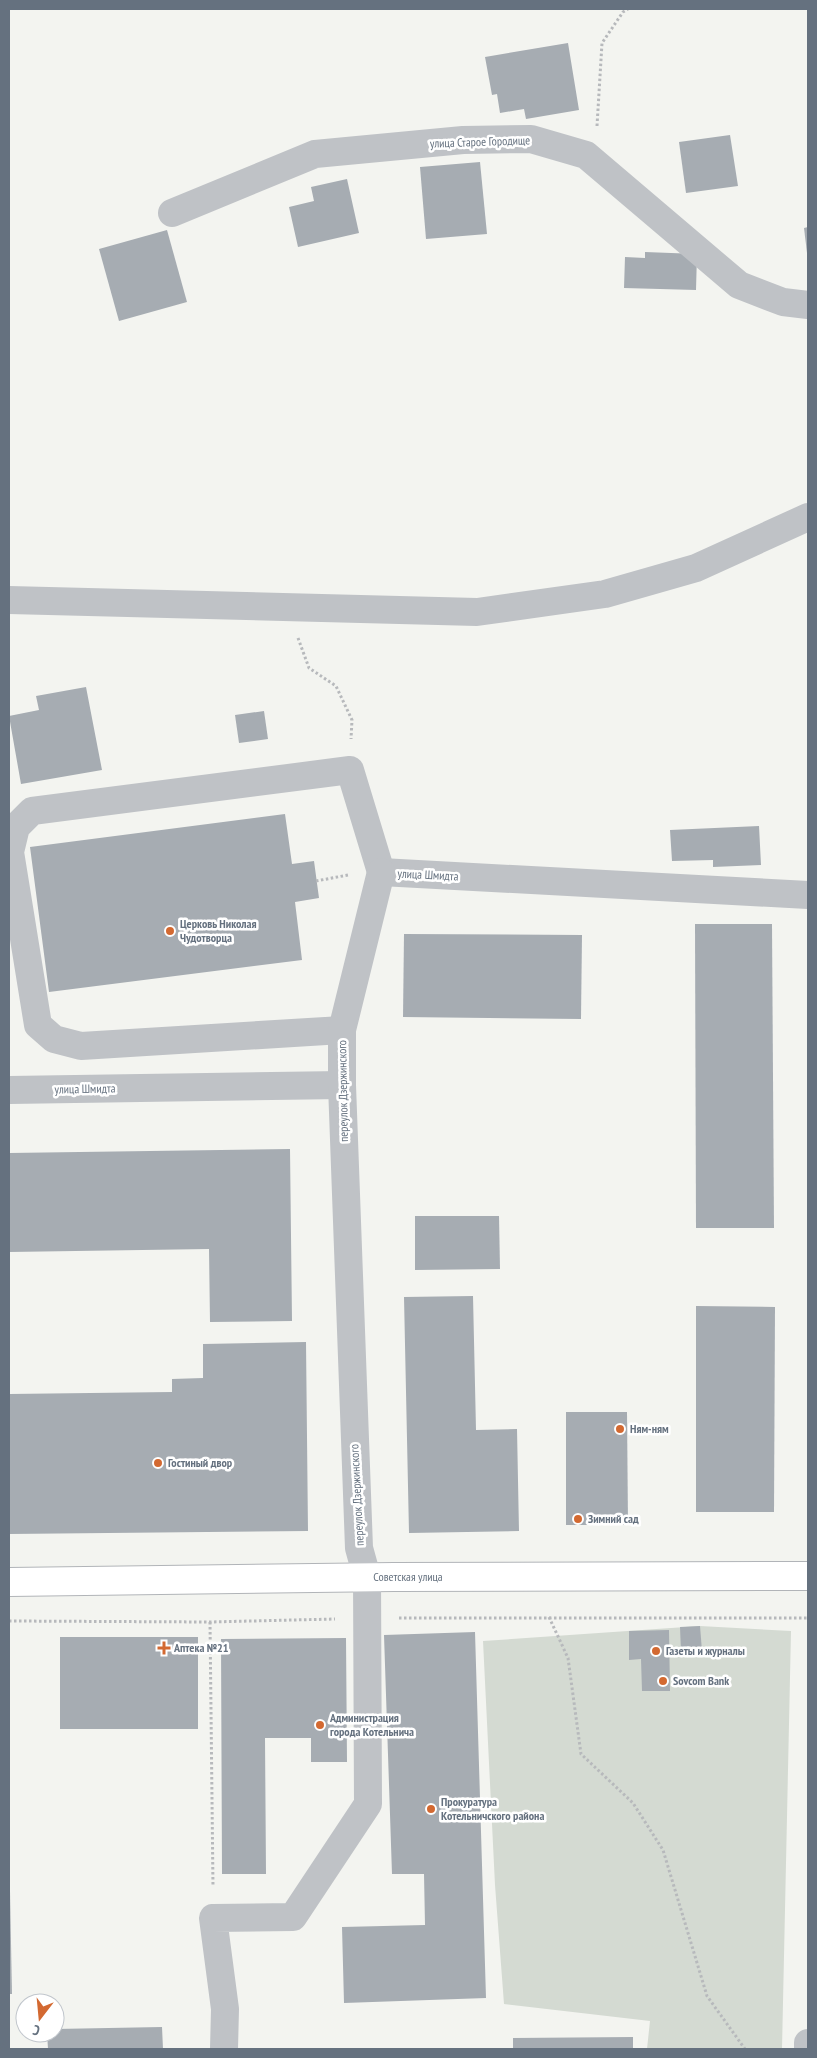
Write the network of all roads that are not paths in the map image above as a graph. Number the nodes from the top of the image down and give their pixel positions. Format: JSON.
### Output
{"nodes":[{"id":1,"x":172,"y":213,"type":"dead end"},
{"id":2,"x":808,"y":305,"type":"edge"},
{"id":3,"x":808,"y":517,"type":"edge"},
{"id":4,"x":9,"y":600,"type":"edge"},
{"id":5,"x":381,"y":872,"type":"junction"},
{"id":6,"x":808,"y":895,"type":"edge"},
{"id":7,"x":342,"y":1030,"type":"junction"},
{"id":8,"x":342,"y":1085,"type":"junction"},
{"id":9,"x":9,"y":1090,"type":"edge"},
{"id":10,"x":808,"y":1576,"type":"edge"},
{"id":11,"x":367,"y":1577,"type":"junction"},
{"id":12,"x":9,"y":1582,"type":"edge"},
{"id":13,"x":808,"y":2043,"type":"edge"},
{"id":14,"x":224,"y":2049,"type":"edge"},
{"id":15,"x":808,"y":2049,"type":"edge"}],
"edges":[{"from":1,"to":2,"type":"street","name":"улица Старое Городище"},
{"from":3,"to":4,"type":"street"},
{"from":5,"to":6,"type":"street","name":"улица Шмидта"},
{"from":5,"to":7,"type":"street","name":"переулок Дзержинского"},
{"from":5,"to":7,"type":"street","name":"улица Шмидта"},
{"from":7,"to":8,"type":"street","name":"переулок Дзержинского"},
{"from":8,"to":9,"type":"street","name":"улица Шмидта"},
{"from":8,"to":11,"type":"street","name":"переулок Дзержинского"},
{"from":10,"to":11,"type":"main road","name":"Советская улица"},
{"from":11,"to":12,"type":"main road","name":"Советская улица"},
{"from":11,"to":14,"type":"street","name":"переулок Дзержинского"},
{"from":13,"to":15,"type":"street"}]}
